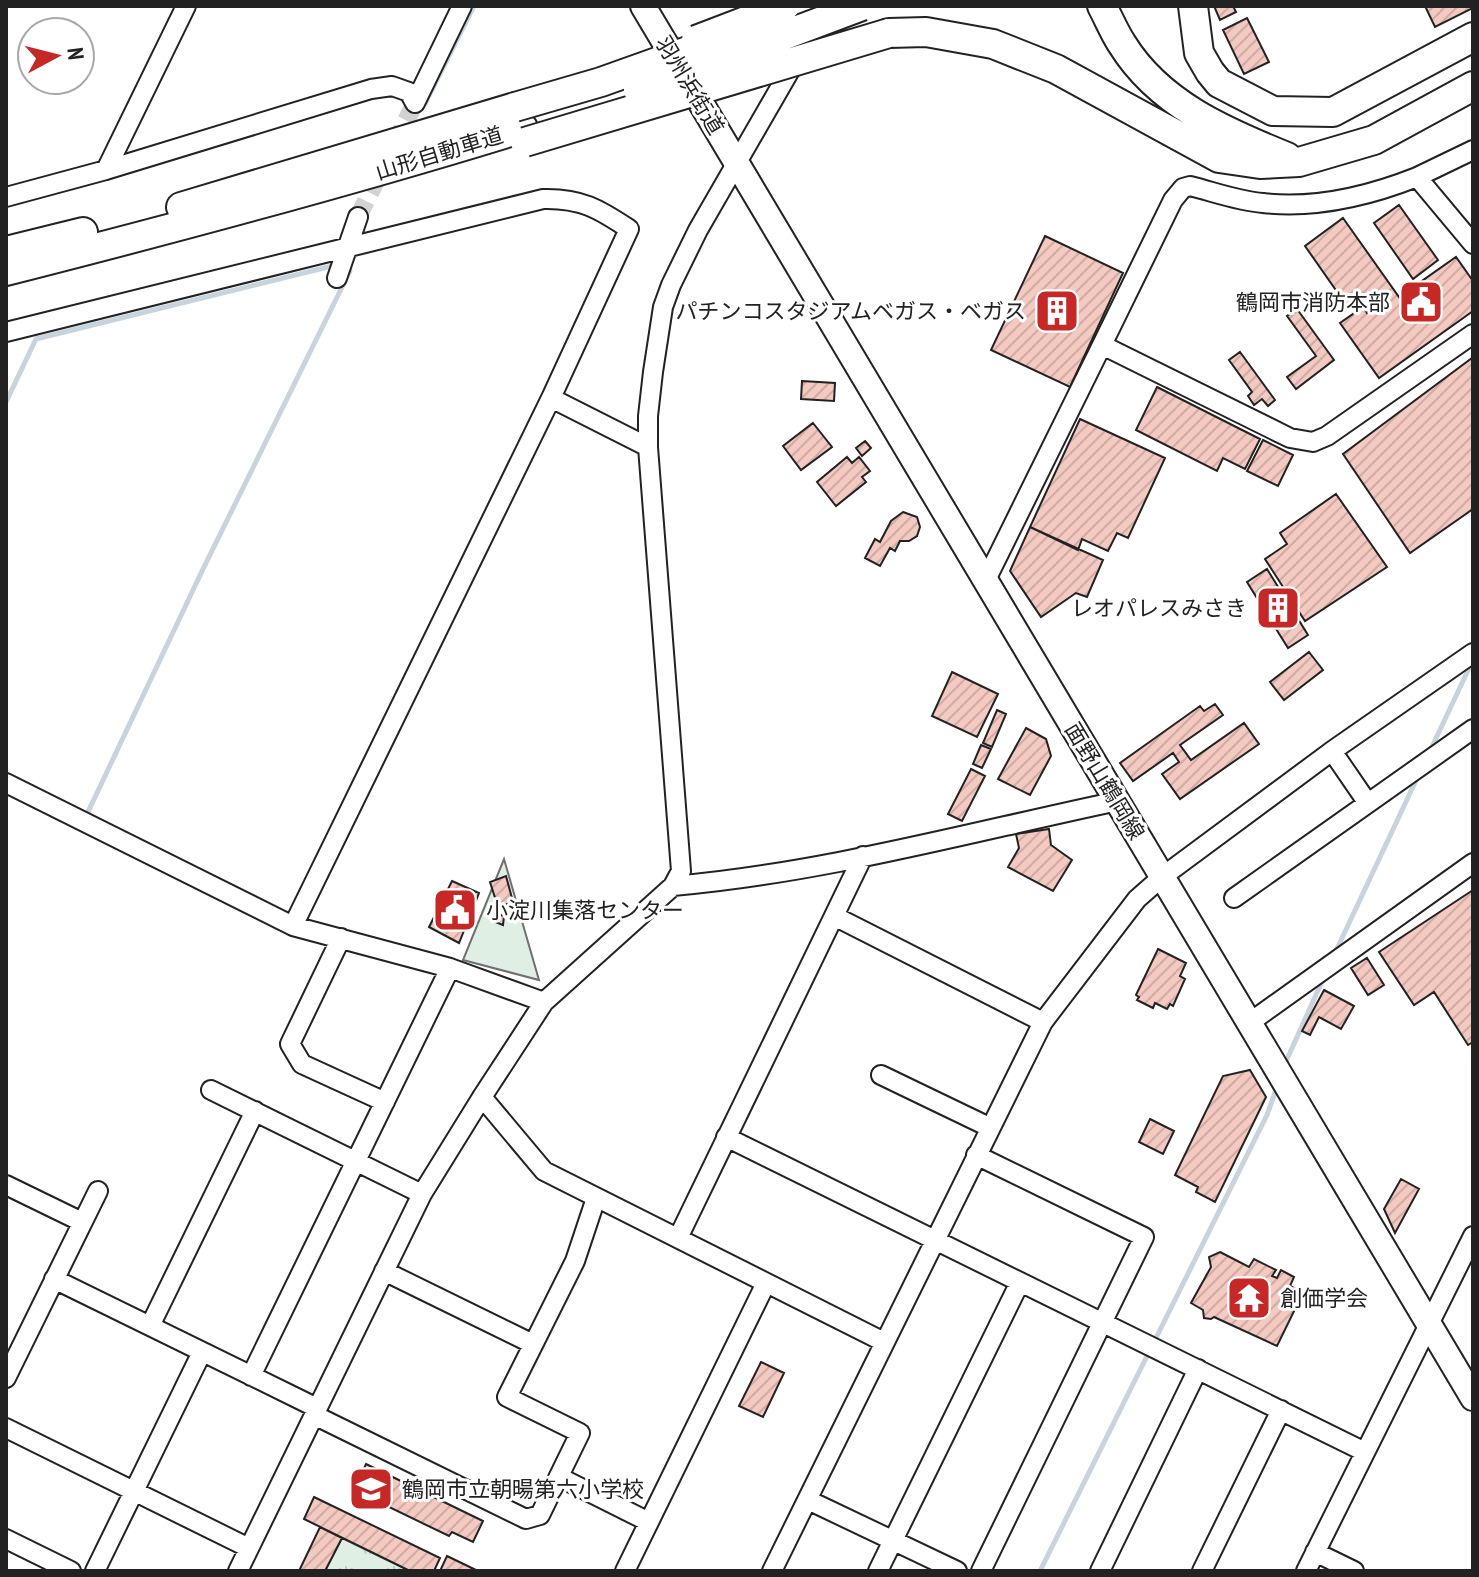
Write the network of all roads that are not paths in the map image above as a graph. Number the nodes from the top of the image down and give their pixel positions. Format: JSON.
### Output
{"nodes":[{"id":1,"x":186,"y":6,"type":"edge"},
{"id":2,"x":462,"y":6,"type":"edge"},
{"id":3,"x":643,"y":6,"type":"edge"},
{"id":4,"x":785,"y":6,"type":"edge"},
{"id":5,"x":815,"y":6,"type":"edge"},
{"id":6,"x":828,"y":6,"type":"edge"},
{"id":7,"x":862,"y":6,"type":"edge"},
{"id":8,"x":1102,"y":6,"type":"edge"},
{"id":9,"x":1117,"y":6,"type":"edge"},
{"id":10,"x":1193,"y":6,"type":"edge"},
{"id":11,"x":1473,"y":37,"type":"edge"},
{"id":12,"x":1473,"y":86,"type":"edge"},
{"id":13,"x":1323,"y":114,"type":"junction"},
{"id":14,"x":521,"y":126,"type":"junction"},
{"id":15,"x":1473,"y":150,"type":"edge"},
{"id":16,"x":1299,"y":162,"type":"junction"},
{"id":17,"x":737,"y":163,"type":"junction"},
{"id":18,"x":106,"y":170,"type":"junction"},
{"id":19,"x":1417,"y":177,"type":"junction"},
{"id":20,"x":6,"y":197,"type":"edge"},
{"id":21,"x":358,"y":217,"type":"tunnel mouth"},
{"id":22,"x":1473,"y":244,"type":"edge"},
{"id":23,"x":348,"y":247,"type":"junction"},
{"id":24,"x":6,"y":251,"type":"edge"},
{"id":25,"x":6,"y":271,"type":"edge"},
{"id":26,"x":337,"y":278,"type":"dead end"},
{"id":27,"x":6,"y":332,"type":"edge"},
{"id":28,"x":1473,"y":334,"type":"edge"},
{"id":29,"x":1102,"y":345,"type":"junction"},
{"id":30,"x":551,"y":398,"type":"junction"},
{"id":31,"x":648,"y":447,"type":"junction"},
{"id":32,"x":985,"y":582,"type":"junction"},
{"id":33,"x":1473,"y":653,"type":"edge"},
{"id":34,"x":1473,"y":729,"type":"edge"},
{"id":35,"x":1332,"y":751,"type":"junction"},
{"id":36,"x":6,"y":783,"type":"edge"},
{"id":37,"x":1118,"y":801,"type":"junction"},
{"id":38,"x":1367,"y":802,"type":"junction"},
{"id":39,"x":863,"y":856,"type":"junction"},
{"id":40,"x":1473,"y":863,"type":"edge"},
{"id":41,"x":1162,"y":877,"type":"junction"},
{"id":42,"x":673,"y":886,"type":"junction"},
{"id":43,"x":1234,"y":898,"type":"dead end"},
{"id":44,"x":834,"y":916,"type":"junction"},
{"id":45,"x":293,"y":926,"type":"junction"},
{"id":46,"x":341,"y":938,"type":"junction"},
{"id":47,"x":450,"y":968,"type":"junction"},
{"id":48,"x":544,"y":1002,"type":"junction"},
{"id":49,"x":1043,"y":1022,"type":"junction"},
{"id":50,"x":1249,"y":1023,"type":"junction"},
{"id":51,"x":881,"y":1075,"type":"dead end"},
{"id":52,"x":211,"y":1090,"type":"dead end"},
{"id":53,"x":482,"y":1097,"type":"junction"},
{"id":54,"x":385,"y":1102,"type":"junction"},
{"id":55,"x":255,"y":1111,"type":"junction"},
{"id":56,"x":989,"y":1127,"type":"junction"},
{"id":57,"x":726,"y":1137,"type":"junction"},
{"id":58,"x":976,"y":1155,"type":"junction"},
{"id":59,"x":355,"y":1161,"type":"junction"},
{"id":60,"x":6,"y":1185,"type":"edge"},
{"id":61,"x":98,"y":1191,"type":"dead end"},
{"id":62,"x":422,"y":1194,"type":"junction"},
{"id":63,"x":596,"y":1198,"type":"junction"},
{"id":64,"x":82,"y":1222,"type":"junction"},
{"id":65,"x":1473,"y":1236,"type":"edge"},
{"id":66,"x":678,"y":1238,"type":"junction"},
{"id":67,"x":935,"y":1240,"type":"junction"},
{"id":68,"x":384,"y":1271,"type":"junction"},
{"id":69,"x":54,"y":1279,"type":"junction"},
{"id":70,"x":1020,"y":1282,"type":"junction"},
{"id":71,"x":766,"y":1283,"type":"junction"},
{"id":72,"x":1103,"y":1322,"type":"junction"},
{"id":73,"x":1428,"y":1325,"type":"junction"},
{"id":74,"x":150,"y":1326,"type":"junction"},
{"id":75,"x":884,"y":1342,"type":"junction"},
{"id":76,"x":533,"y":1344,"type":"junction"},
{"id":77,"x":202,"y":1352,"type":"junction"},
{"id":78,"x":1198,"y":1369,"type":"junction"},
{"id":79,"x":251,"y":1376,"type":"junction"},
{"id":80,"x":6,"y":1378,"type":"edge"},
{"id":81,"x":1473,"y":1398,"type":"edge"},
{"id":82,"x":1281,"y":1410,"type":"junction"},
{"id":83,"x":316,"y":1412,"type":"junction"},
{"id":84,"x":6,"y":1428,"type":"edge"},
{"id":85,"x":1365,"y":1452,"type":"junction"},
{"id":86,"x":559,"y":1477,"type":"junction"},
{"id":87,"x":134,"y":1491,"type":"junction"},
{"id":88,"x":808,"y":1500,"type":"junction"},
{"id":89,"x":649,"y":1522,"type":"junction"},
{"id":90,"x":6,"y":1539,"type":"edge"},
{"id":91,"x":894,"y":1540,"type":"junction"},
{"id":92,"x":249,"y":1548,"type":"junction"},
{"id":93,"x":1315,"y":1552,"type":"junction"},
{"id":94,"x":71,"y":1571,"type":"edge"},
{"id":95,"x":95,"y":1571,"type":"edge"},
{"id":96,"x":238,"y":1571,"type":"edge"},
{"id":97,"x":625,"y":1571,"type":"edge"},
{"id":98,"x":772,"y":1571,"type":"edge"},
{"id":99,"x":878,"y":1571,"type":"edge"},
{"id":100,"x":957,"y":1571,"type":"edge"},
{"id":101,"x":981,"y":1571,"type":"edge"},
{"id":102,"x":1100,"y":1571,"type":"edge"},
{"id":103,"x":1202,"y":1571,"type":"edge"},
{"id":104,"x":1306,"y":1571,"type":"edge"},
{"id":105,"x":1354,"y":1571,"type":"edge"}],
"edges":[{"from":1,"to":18,"type":"street"},
{"from":2,"to":18,"type":"street"},
{"from":3,"to":17,"type":"main road","name":"羽州浜街道"},
{"from":4,"to":14,"type":"highway","bridge":true},
{"from":5,"to":14,"type":"highway","name":"山形自動車道","bridge":true},
{"from":6,"to":17,"type":"street"},
{"from":7,"to":14,"type":"highway","name":"山形自動車道","bridge":true},
{"from":8,"to":16,"type":"highway"},
{"from":9,"to":13,"type":"highway"},
{"from":10,"to":13,"type":"highway"},
{"from":11,"to":13,"type":"highway"},
{"from":12,"to":16,"type":"highway"},
{"from":14,"to":16,"type":"highway","bridge":true},
{"from":14,"to":24,"type":"highway","name":"山形自動車道"},
{"from":14,"to":25,"type":"highway","name":"山形自動車道"},
{"from":15,"to":19,"type":"street"},
{"from":17,"to":31,"type":"street"},
{"from":17,"to":32,"type":"main road","name":"面野山鶴岡線"},
{"from":18,"to":20,"type":"street"},
{"from":19,"to":22,"type":"street"},
{"from":19,"to":29,"type":"street"},
{"from":21,"to":23,"type":"street"},
{"from":23,"to":26,"type":"street"},
{"from":23,"to":27,"type":"street"},
{"from":23,"to":30,"type":"street"},
{"from":28,"to":29,"type":"street"},
{"from":29,"to":32,"type":"street"},
{"from":30,"to":31,"type":"street"},
{"from":30,"to":45,"type":"street"},
{"from":31,"to":42,"type":"street"},
{"from":32,"to":37,"type":"main road","name":"面野山鶴岡線"},
{"from":33,"to":35,"type":"street"},
{"from":34,"to":38,"type":"street"},
{"from":35,"to":38,"type":"street"},
{"from":35,"to":41,"type":"street"},
{"from":36,"to":45,"type":"street"},
{"from":37,"to":39,"type":"street"},
{"from":37,"to":41,"type":"main road","name":"面野山鶴岡線"},
{"from":38,"to":43,"type":"street"},
{"from":39,"to":42,"type":"street"},
{"from":39,"to":44,"type":"street"},
{"from":40,"to":50,"type":"street"},
{"from":41,"to":49,"type":"street"},
{"from":41,"to":50,"type":"main road","name":"面野山鶴岡線"},
{"from":42,"to":48,"type":"street"},
{"from":44,"to":49,"type":"street"},
{"from":44,"to":57,"type":"street"},
{"from":45,"to":46,"type":"street"},
{"from":46,"to":47,"type":"street"},
{"from":46,"to":54,"type":"street"},
{"from":47,"to":48,"type":"street"},
{"from":47,"to":54,"type":"street"},
{"from":48,"to":53,"type":"street"},
{"from":49,"to":56,"type":"street"},
{"from":50,"to":73,"type":"main road","name":"面野山鶴岡線"},
{"from":51,"to":56,"type":"street"},
{"from":52,"to":55,"type":"street"},
{"from":53,"to":62,"type":"street"},
{"from":53,"to":63,"type":"street"},
{"from":54,"to":59,"type":"street"},
{"from":55,"to":59,"type":"street"},
{"from":55,"to":74,"type":"street"},
{"from":56,"to":58,"type":"street"},
{"from":57,"to":66,"type":"street"},
{"from":57,"to":67,"type":"street"},
{"from":58,"to":67,"type":"street"},
{"from":58,"to":72,"type":"street"},
{"from":59,"to":62,"type":"street"},
{"from":59,"to":79,"type":"street"},
{"from":60,"to":64,"type":"street"},
{"from":61,"to":64,"type":"street"},
{"from":62,"to":68,"type":"street"},
{"from":63,"to":66,"type":"street"},
{"from":63,"to":76,"type":"street"},
{"from":64,"to":69,"type":"street"},
{"from":65,"to":73,"type":"street"},
{"from":66,"to":71,"type":"street"},
{"from":67,"to":70,"type":"street"},
{"from":67,"to":75,"type":"street"},
{"from":68,"to":76,"type":"street"},
{"from":68,"to":83,"type":"street"},
{"from":69,"to":74,"type":"street"},
{"from":69,"to":80,"type":"street"},
{"from":70,"to":72,"type":"street"},
{"from":70,"to":91,"type":"street"},
{"from":71,"to":75,"type":"street"},
{"from":71,"to":89,"type":"street"},
{"from":72,"to":78,"type":"street"},
{"from":72,"to":101,"type":"street"},
{"from":73,"to":81,"type":"main road","name":"面野山鶴岡線"},
{"from":73,"to":85,"type":"street"},
{"from":74,"to":77,"type":"street"},
{"from":75,"to":88,"type":"street"},
{"from":76,"to":86,"type":"street"},
{"from":77,"to":79,"type":"street"},
{"from":77,"to":87,"type":"street"},
{"from":78,"to":82,"type":"street"},
{"from":78,"to":102,"type":"street"},
{"from":79,"to":83,"type":"street"},
{"from":82,"to":85,"type":"street"},
{"from":82,"to":103,"type":"street"},
{"from":83,"to":86,"type":"street"},
{"from":83,"to":92,"type":"street"},
{"from":84,"to":87,"type":"street"},
{"from":85,"to":93,"type":"street"},
{"from":86,"to":89,"type":"street"},
{"from":87,"to":92,"type":"street"},
{"from":87,"to":95,"type":"street"},
{"from":88,"to":91,"type":"street"},
{"from":88,"to":98,"type":"street"},
{"from":89,"to":97,"type":"street"},
{"from":90,"to":94,"type":"street"},
{"from":91,"to":99,"type":"street"},
{"from":91,"to":100,"type":"street"},
{"from":92,"to":96,"type":"street"},
{"from":93,"to":104,"type":"street"},
{"from":93,"to":105,"type":"street"}]}
